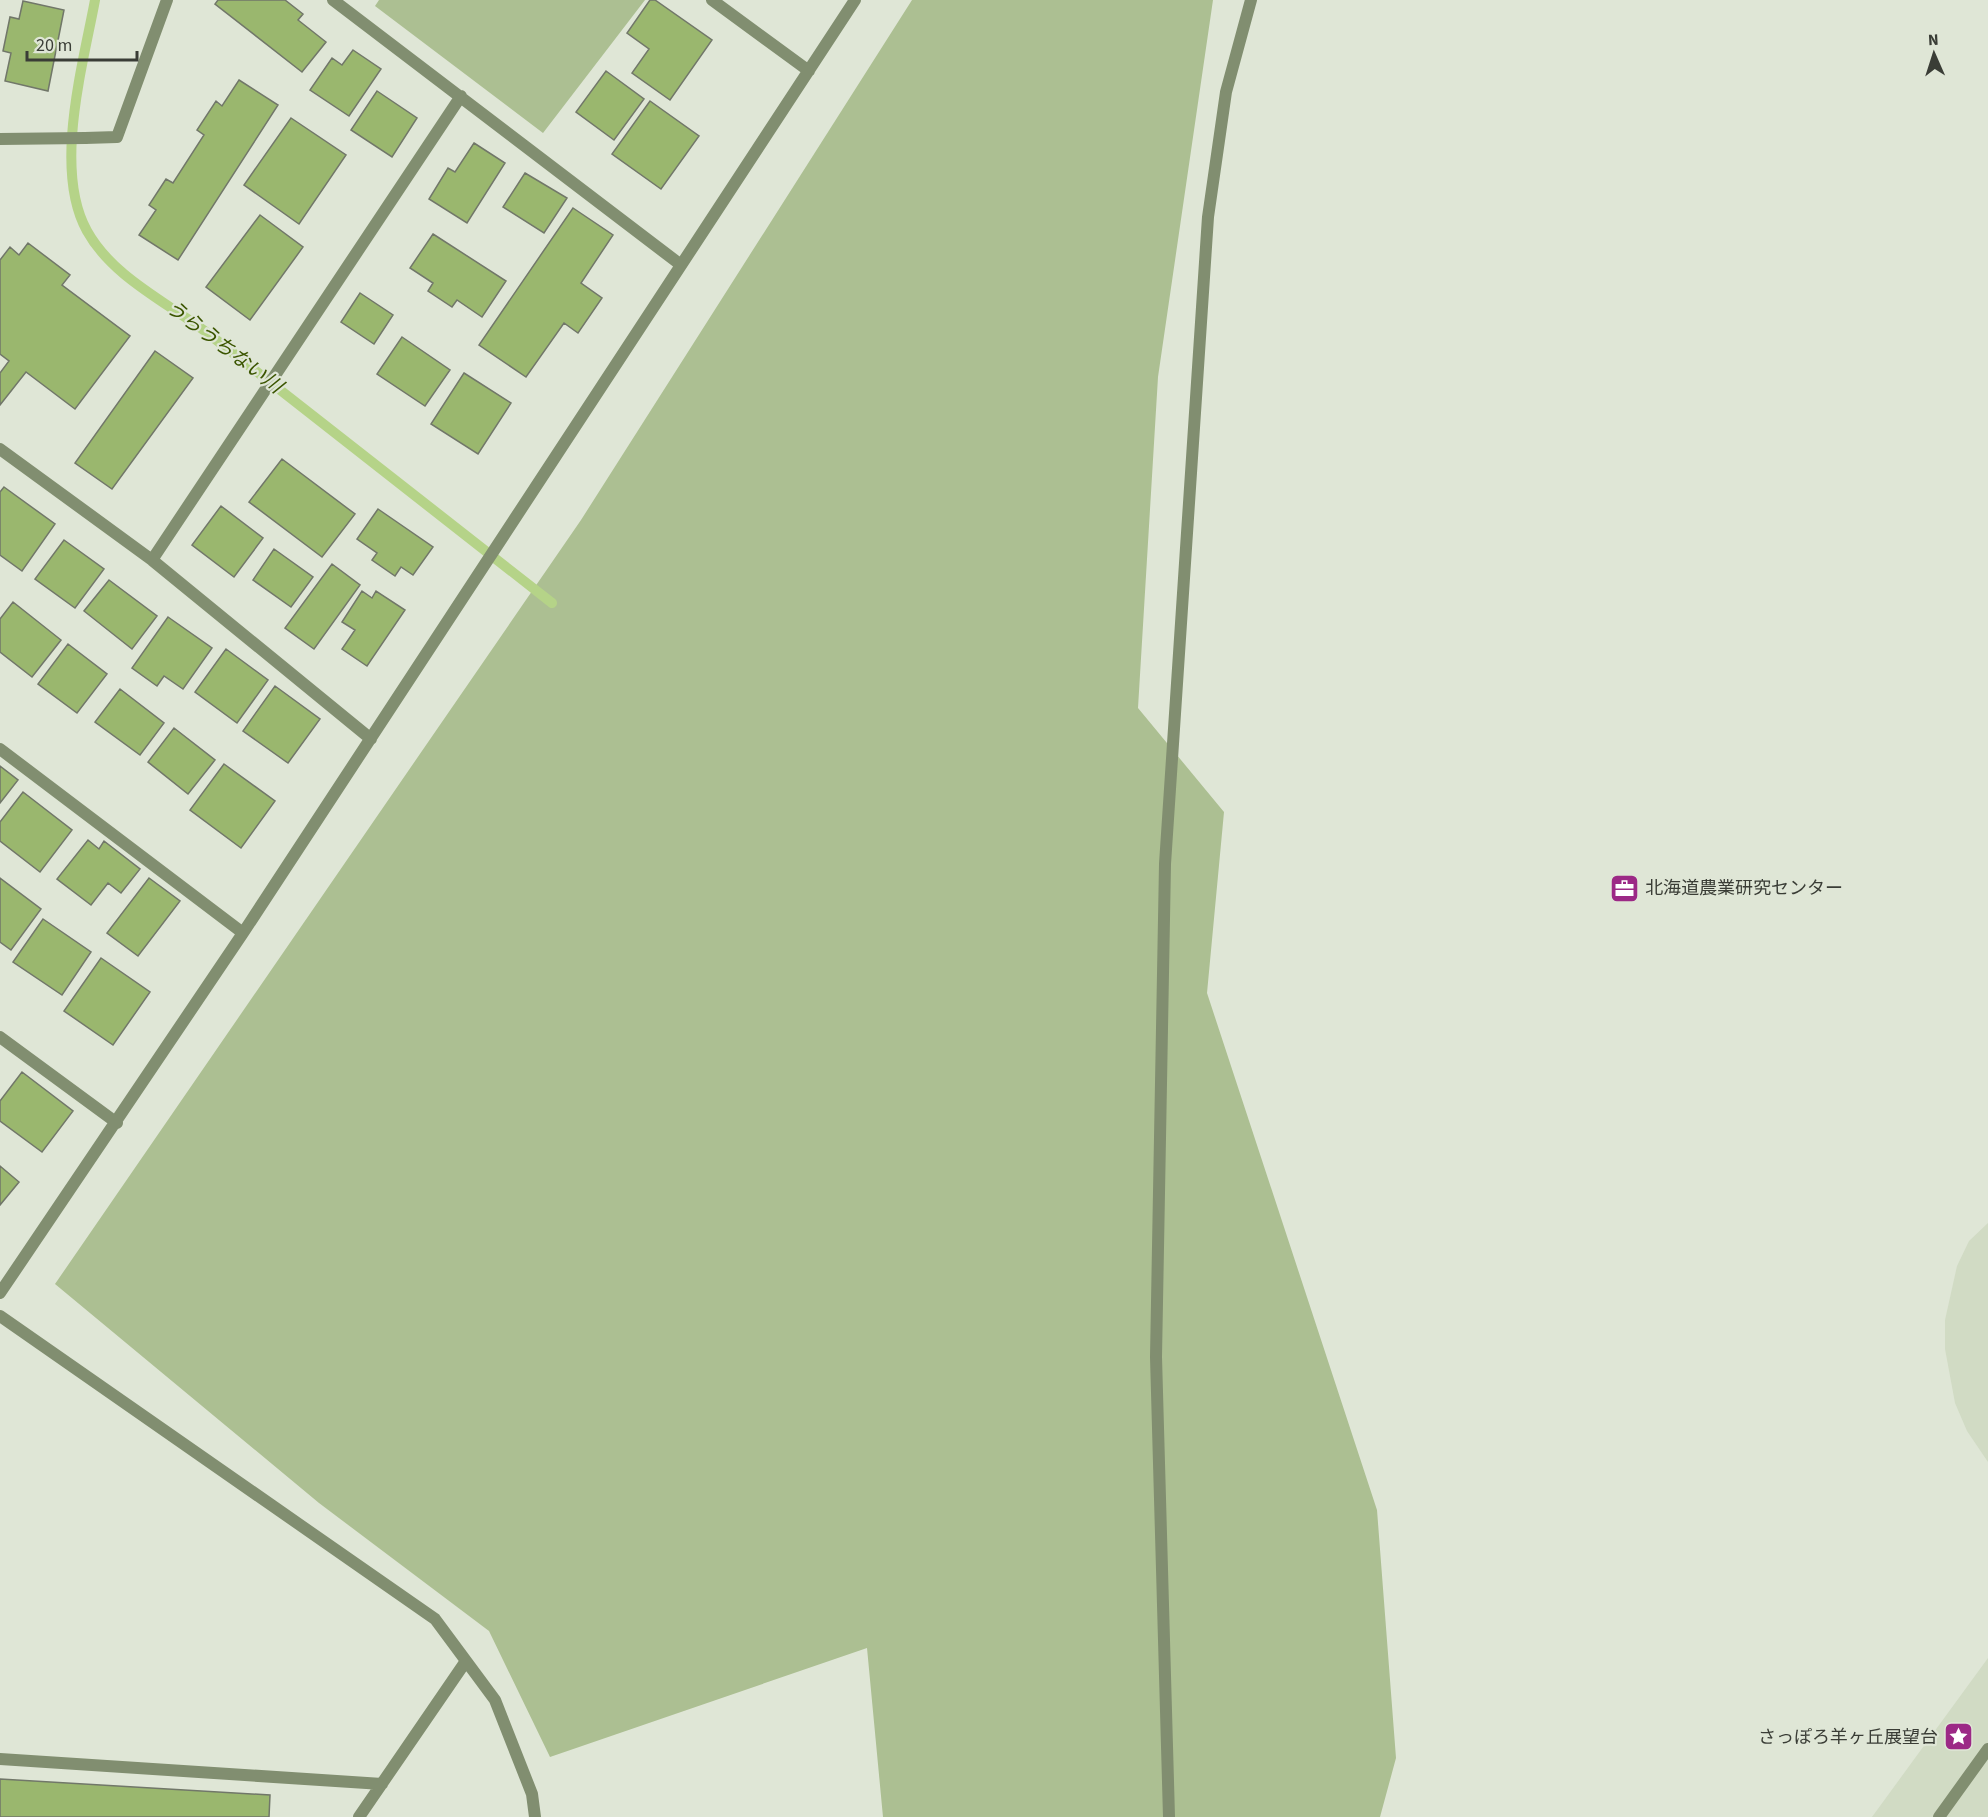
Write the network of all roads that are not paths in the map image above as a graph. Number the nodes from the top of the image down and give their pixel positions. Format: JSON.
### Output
{"nodes":[{"id":1,"x":167,"y":0,"type":"edge"},
{"id":2,"x":333,"y":0,"type":"edge"},
{"id":3,"x":712,"y":0,"type":"edge"},
{"id":4,"x":855,"y":0,"type":"edge"},
{"id":5,"x":1251,"y":0,"type":"edge"},
{"id":6,"x":809,"y":71,"type":"junction"},
{"id":7,"x":461,"y":96,"type":"junction"},
{"id":8,"x":0,"y":139,"type":"edge"},
{"id":9,"x":681,"y":265,"type":"junction"},
{"id":10,"x":1,"y":451,"type":"edge"},
{"id":11,"x":152,"y":560,"type":"junction"},
{"id":12,"x":370,"y":740,"type":"junction"},
{"id":13,"x":0,"y":749,"type":"edge"},
{"id":14,"x":243,"y":933,"type":"junction"},
{"id":15,"x":0,"y":1037,"type":"edge"},
{"id":16,"x":117,"y":1123,"type":"junction"},
{"id":17,"x":0,"y":1293,"type":"edge"},
{"id":18,"x":0,"y":1316,"type":"edge"},
{"id":19,"x":466,"y":1661,"type":"junction"},
{"id":20,"x":1988,"y":1749,"type":"edge"},
{"id":21,"x":0,"y":1759,"type":"edge"},
{"id":22,"x":382,"y":1784,"type":"junction"},
{"id":23,"x":359,"y":1817,"type":"edge"},
{"id":24,"x":535,"y":1817,"type":"edge"},
{"id":25,"x":1169,"y":1817,"type":"edge"},
{"id":26,"x":1939,"y":1817,"type":"edge"}],
"edges":[{"from":1,"to":8,"type":"street"},
{"from":2,"to":7,"type":"street"},
{"from":3,"to":6,"type":"street"},
{"from":4,"to":6,"type":"street"},
{"from":5,"to":25,"type":"street"},
{"from":6,"to":9,"type":"street"},
{"from":7,"to":9,"type":"street"},
{"from":7,"to":11,"type":"street"},
{"from":9,"to":12,"type":"street"},
{"from":10,"to":11,"type":"street"},
{"from":11,"to":12,"type":"street"},
{"from":12,"to":14,"type":"street"},
{"from":13,"to":14,"type":"street"},
{"from":14,"to":16,"type":"street"},
{"from":15,"to":16,"type":"street"},
{"from":16,"to":17,"type":"street"},
{"from":18,"to":19,"type":"street"},
{"from":19,"to":22,"type":"street"},
{"from":19,"to":24,"type":"street"},
{"from":20,"to":26,"type":"street"},
{"from":21,"to":22,"type":"street"},
{"from":22,"to":23,"type":"street"}]}
